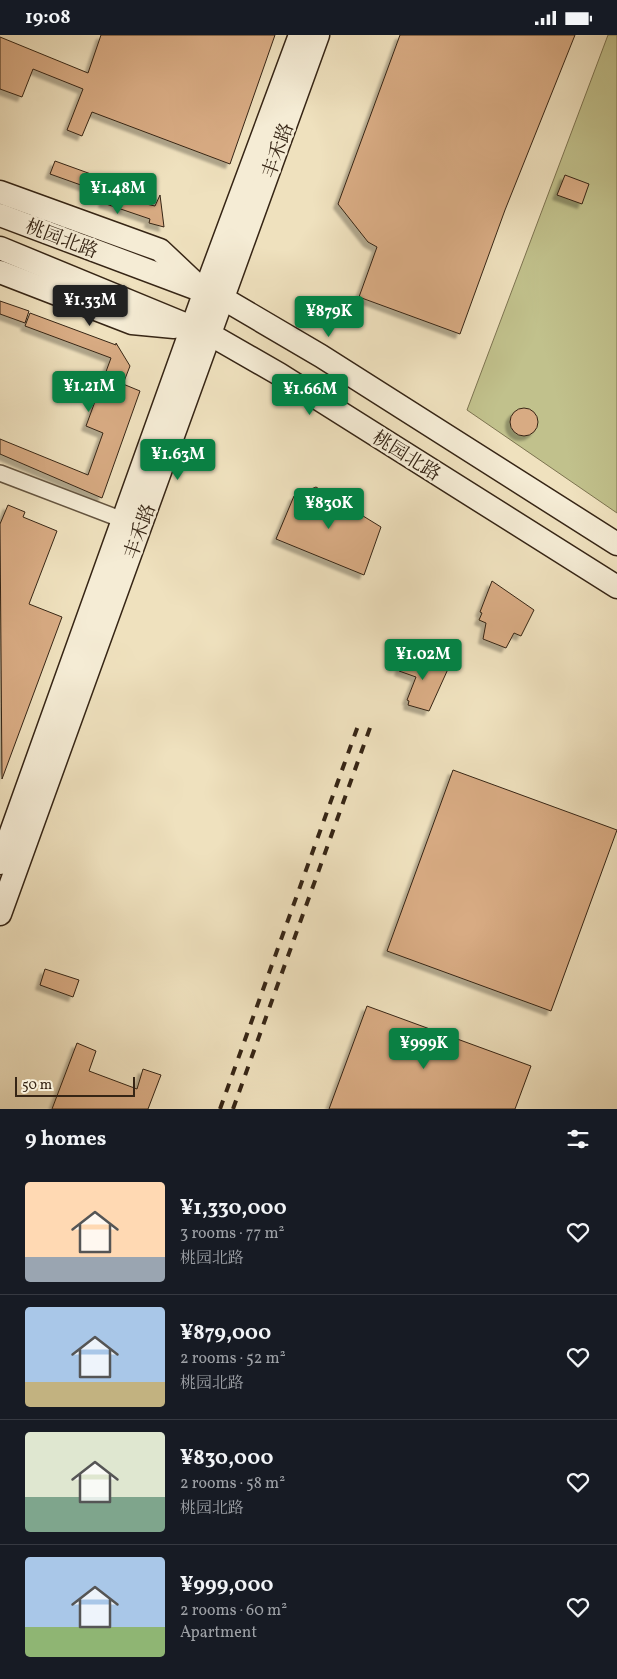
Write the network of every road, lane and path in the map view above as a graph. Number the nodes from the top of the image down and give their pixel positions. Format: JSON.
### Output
{"nodes":[{"id":1,"x":300,"y":35,"type":"edge"},
{"id":2,"x":318,"y":35,"type":"edge"},
{"id":3,"x":0,"y":191,"type":"edge"},
{"id":4,"x":0,"y":215,"type":"edge"},
{"id":5,"x":0,"y":248,"type":"edge"},
{"id":6,"x":0,"y":273,"type":"edge"},
{"id":7,"x":214,"y":295,"type":"junction"},
{"id":8,"x":201,"y":331,"type":"junction"},
{"id":9,"x":0,"y":473,"type":"edge"},
{"id":10,"x":123,"y":520,"type":"junction"},
{"id":11,"x":617,"y":544,"type":"edge"},
{"id":12,"x":617,"y":587,"type":"edge"},
{"id":13,"x":0,"y":863,"type":"edge"},
{"id":14,"x":0,"y":914,"type":"edge"}],
"edges":[{"from":1,"to":7,"type":"main road","name":"丰禾路"},
{"from":2,"to":7,"type":"main road","name":"丰禾路"},
{"from":3,"to":7,"type":"main road"},
{"from":4,"to":7,"type":"main road","name":"桃园北路"},
{"from":5,"to":8,"type":"main road","name":"桃园北路"},
{"from":6,"to":8,"type":"main road"},
{"from":7,"to":8,"type":"main road","name":"丰禾路"},
{"from":7,"to":11,"type":"main road","name":"桃园北路"},
{"from":8,"to":10,"type":"main road","name":"丰禾路"},
{"from":8,"to":12,"type":"main road","name":"桃园北路"},
{"from":8,"to":14,"type":"main road","name":"丰禾路"},
{"from":9,"to":10,"type":"street"},
{"from":10,"to":13,"type":"main road","name":"丰禾路"}]}
